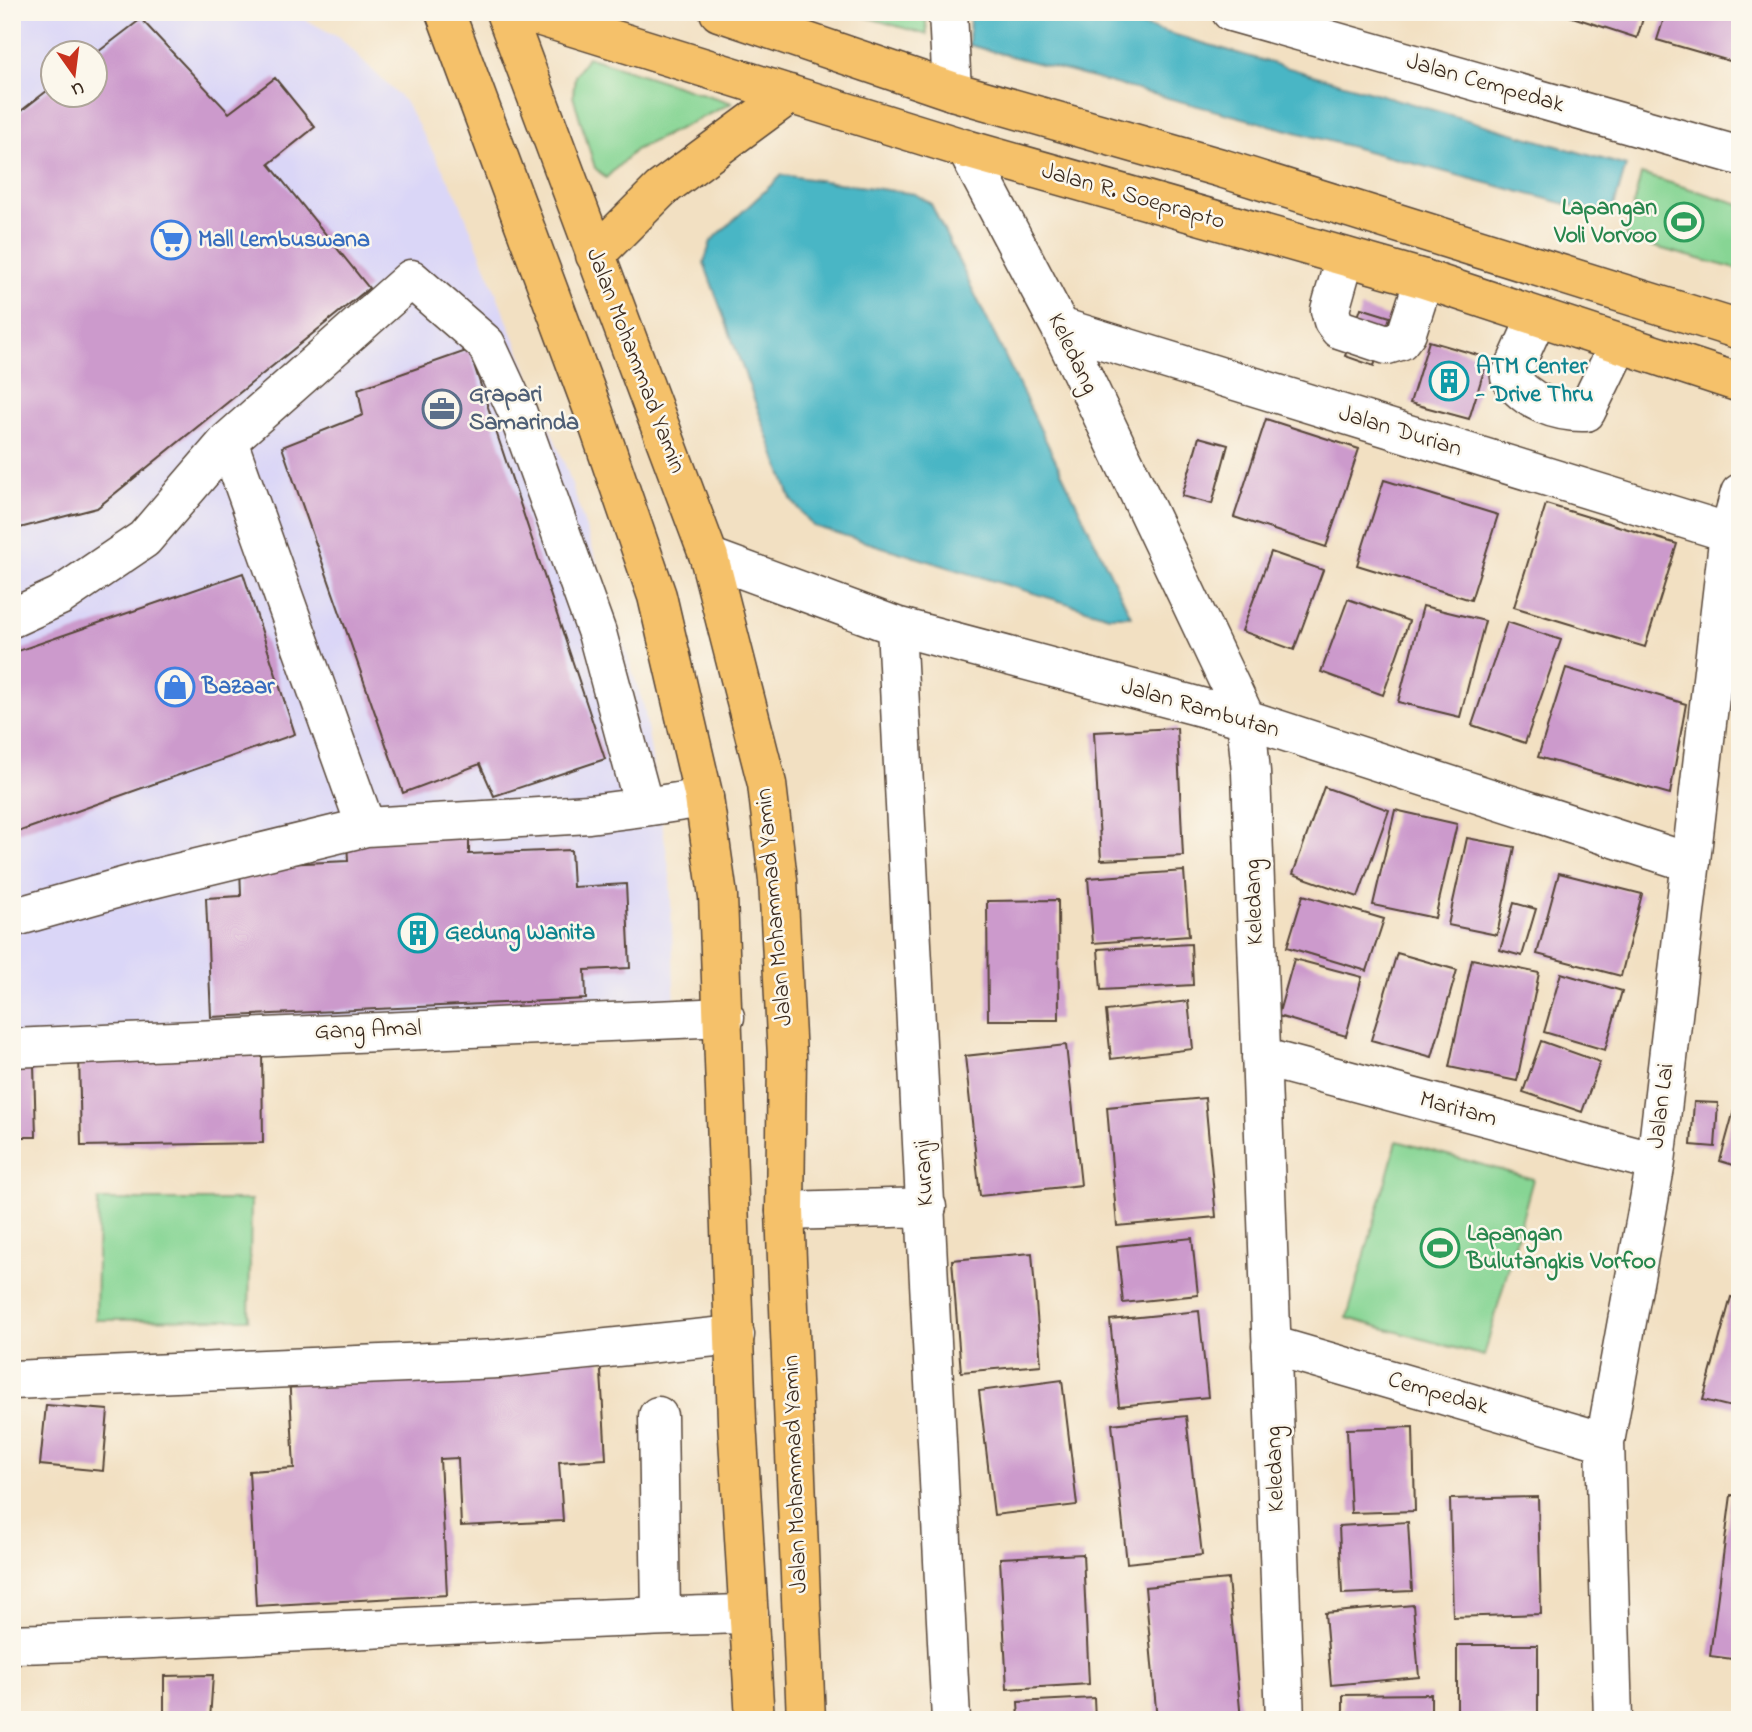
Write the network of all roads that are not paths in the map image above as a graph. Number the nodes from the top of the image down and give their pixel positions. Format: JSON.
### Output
{"nodes":[{"id":1,"x":445,"y":12,"type":"edge"},
{"id":2,"x":505,"y":12,"type":"edge"},
{"id":3,"x":525,"y":12,"type":"edge"},
{"id":4,"x":948,"y":12,"type":"edge"},
{"id":5,"x":1231,"y":12,"type":"edge"},
{"id":6,"x":730,"y":14,"type":"edge"},
{"id":7,"x":952,"y":90,"type":"junction"},
{"id":8,"x":789,"y":94,"type":"junction"},
{"id":9,"x":966,"y":149,"type":"junction"},
{"id":10,"x":1740,"y":156,"type":"edge"},
{"id":11,"x":595,"y":255,"type":"junction"},
{"id":12,"x":1345,"y":257,"type":"junction"},
{"id":13,"x":1424,"y":279,"type":"junction"},
{"id":14,"x":1537,"y":317,"type":"junction"},
{"id":15,"x":1060,"y":327,"type":"junction"},
{"id":16,"x":1740,"y":330,"type":"edge"},
{"id":17,"x":1619,"y":344,"type":"junction"},
{"id":18,"x":1740,"y":383,"type":"edge"},
{"id":19,"x":228,"y":441,"type":"junction"},
{"id":20,"x":1740,"y":493,"type":"edge"},
{"id":21,"x":1735,"y":535,"type":"edge"},
{"id":22,"x":709,"y":557,"type":"junction"},
{"id":23,"x":12,"y":618,"type":"edge"},
{"id":24,"x":896,"y":626,"type":"junction"},
{"id":25,"x":1246,"y":719,"type":"junction"},
{"id":26,"x":704,"y":797,"type":"junction"},
{"id":27,"x":644,"y":807,"type":"junction"},
{"id":28,"x":366,"y":827,"type":"junction"},
{"id":29,"x":1691,"y":863,"type":"junction"},
{"id":30,"x":12,"y":918,"type":"edge"},
{"id":31,"x":724,"y":1017,"type":"junction"},
{"id":32,"x":12,"y":1048,"type":"edge"},
{"id":33,"x":1261,"y":1057,"type":"junction"},
{"id":34,"x":1656,"y":1162,"type":"junction"},
{"id":35,"x":927,"y":1208,"type":"junction"},
{"id":36,"x":785,"y":1211,"type":"junction"},
{"id":37,"x":735,"y":1335,"type":"junction"},
{"id":38,"x":1271,"y":1345,"type":"junction"},
{"id":39,"x":12,"y":1380,"type":"edge"},
{"id":40,"x":657,"y":1416,"type":"dead end"},
{"id":41,"x":1605,"y":1442,"type":"junction"},
{"id":42,"x":749,"y":1614,"type":"junction"},
{"id":43,"x":660,"y":1616,"type":"junction"},
{"id":44,"x":12,"y":1644,"type":"edge"},
{"id":45,"x":755,"y":1720,"type":"edge"},
{"id":46,"x":806,"y":1720,"type":"edge"},
{"id":47,"x":951,"y":1720,"type":"edge"},
{"id":48,"x":1285,"y":1720,"type":"edge"},
{"id":49,"x":1613,"y":1720,"type":"edge"}],
"edges":[{"from":1,"to":26,"type":"main road"},
{"from":2,"to":11,"type":"main road","name":"Jalan Mohammad Yamin"},
{"from":3,"to":8,"type":"main road","name":"Jalan R. Soeprapto"},
{"from":4,"to":7,"type":"street"},
{"from":5,"to":10,"type":"street","name":"Jalan Cempedak"},
{"from":6,"to":7,"type":"main road"},
{"from":7,"to":16,"type":"main road"},
{"from":8,"to":9,"type":"main road","name":"Jalan R. Soeprapto"},
{"from":8,"to":11,"type":"main road"},
{"from":9,"to":12,"type":"main road","name":"Jalan R. Soeprapto"},
{"from":9,"to":15,"type":"street","name":"Keledang"},
{"from":11,"to":22,"type":"main road","name":"Jalan Mohammad Yamin"},
{"from":12,"to":13,"type":"main road","name":"Jalan R. Soeprapto"},
{"from":12,"to":13,"type":"street"},
{"from":13,"to":14,"type":"main road","name":"Jalan R. Soeprapto"},
{"from":14,"to":17,"type":"main road","name":"Jalan R. Soeprapto"},
{"from":14,"to":17,"type":"street"},
{"from":15,"to":21,"type":"street","name":"Jalan Durian"},
{"from":15,"to":25,"type":"street","name":"Keledang"},
{"from":17,"to":18,"type":"main road","name":"Jalan R. Soeprapto"},
{"from":19,"to":23,"type":"street"},
{"from":19,"to":27,"type":"street"},
{"from":19,"to":28,"type":"street"},
{"from":20,"to":21,"type":"street","name":"Jalan Lai"},
{"from":21,"to":29,"type":"street","name":"Jalan Lai"},
{"from":22,"to":24,"type":"street","name":"Jalan Rambutan"},
{"from":22,"to":36,"type":"main road","name":"Jalan Mohammad Yamin"},
{"from":24,"to":25,"type":"street","name":"Jalan Rambutan"},
{"from":24,"to":35,"type":"street","name":"Kuranji"},
{"from":25,"to":29,"type":"street","name":"Jalan Rambutan"},
{"from":25,"to":33,"type":"street","name":"Keledang"},
{"from":26,"to":27,"type":"street"},
{"from":26,"to":31,"type":"main road"},
{"from":27,"to":28,"type":"street"},
{"from":28,"to":30,"type":"street"},
{"from":29,"to":34,"type":"street","name":"Jalan Lai"},
{"from":31,"to":32,"type":"street","name":"Gang Amal"},
{"from":31,"to":37,"type":"main road"},
{"from":33,"to":34,"type":"street","name":"Maritam"},
{"from":33,"to":38,"type":"street","name":"Keledang"},
{"from":34,"to":41,"type":"street","name":"Jalan Lai"},
{"from":35,"to":36,"type":"street"},
{"from":35,"to":47,"type":"street","name":"Kuranji"},
{"from":36,"to":46,"type":"main road","name":"Jalan Mohammad Yamin"},
{"from":37,"to":39,"type":"street"},
{"from":37,"to":42,"type":"main road"},
{"from":38,"to":41,"type":"street","name":"Cempedak"},
{"from":38,"to":48,"type":"street","name":"Keledang"},
{"from":40,"to":43,"type":"street"},
{"from":41,"to":49,"type":"street","name":"Jalan Lai"},
{"from":42,"to":43,"type":"street"},
{"from":42,"to":45,"type":"main road"},
{"from":43,"to":44,"type":"street"}]}
